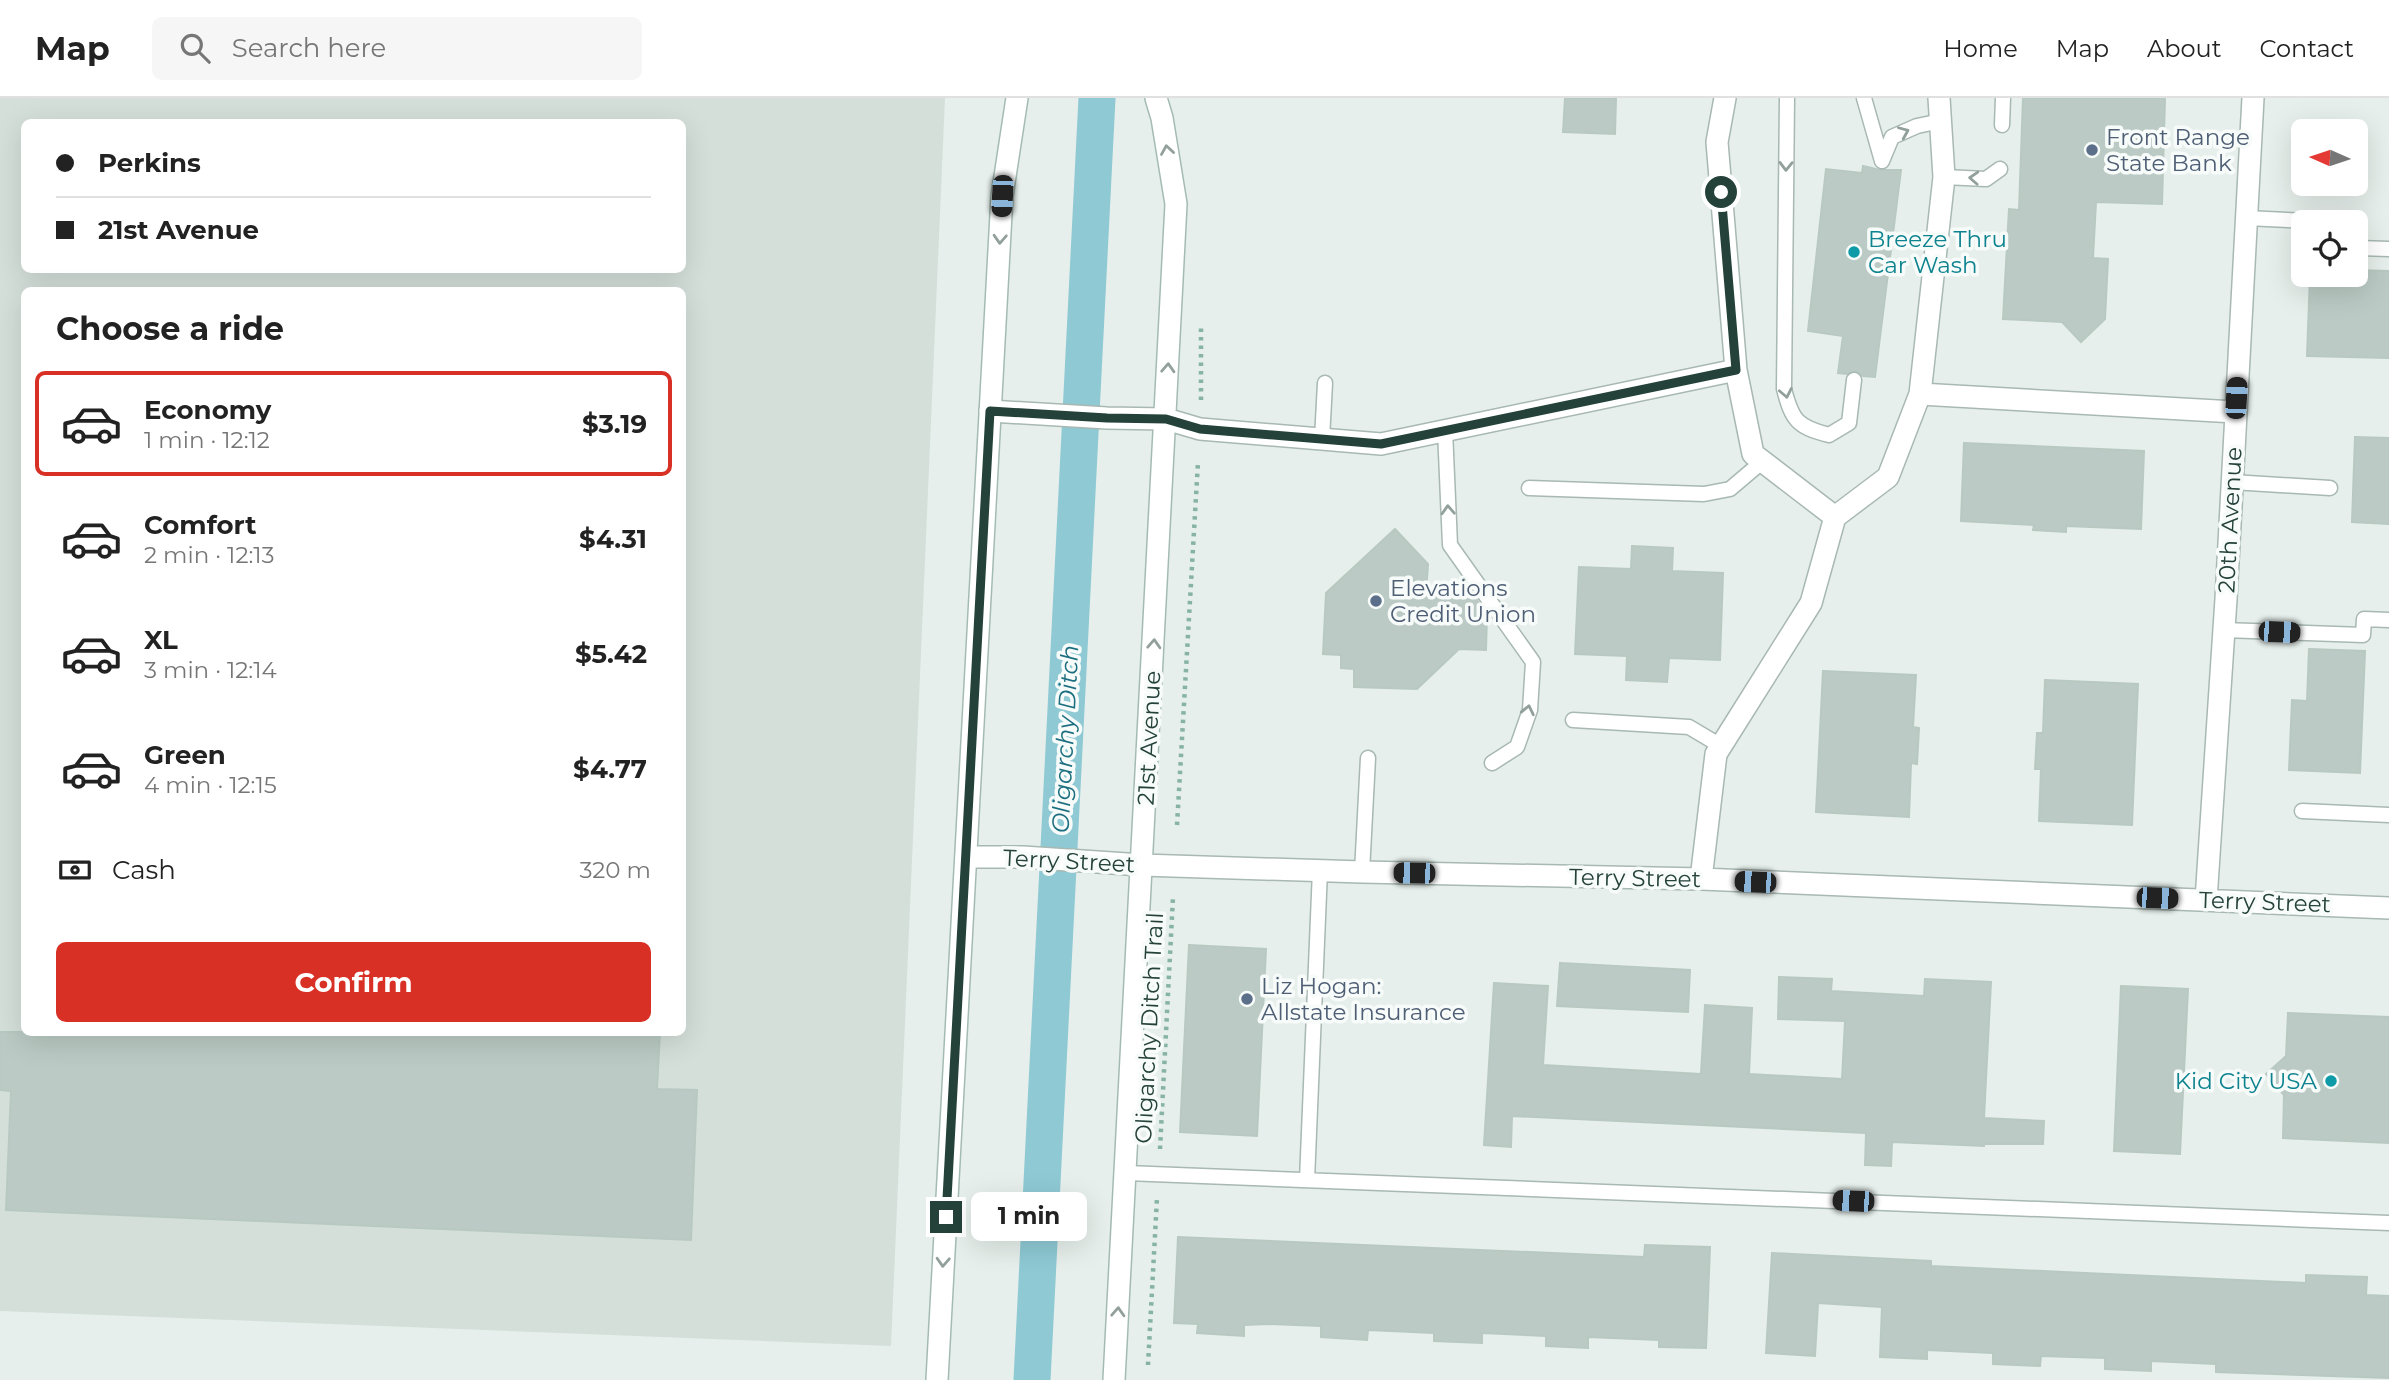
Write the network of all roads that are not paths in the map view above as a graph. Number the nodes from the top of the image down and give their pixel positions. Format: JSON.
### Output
{"nodes":[{"id":1,"x":1017,"y":98,"type":"edge"},
{"id":2,"x":1156,"y":98,"type":"edge"},
{"id":3,"x":1725,"y":98,"type":"edge"},
{"id":4,"x":1787,"y":98,"type":"edge"},
{"id":5,"x":1864,"y":98,"type":"edge"},
{"id":6,"x":1939,"y":98,"type":"edge"},
{"id":7,"x":2003,"y":98,"type":"edge"},
{"id":8,"x":2253,"y":98,"type":"edge"},
{"id":9,"x":1941,"y":121,"type":"junction"},
{"id":10,"x":2002,"y":124,"type":"dead end"},
{"id":11,"x":2000,"y":169,"type":"dead end"},
{"id":12,"x":1944,"y":177,"type":"junction"},
{"id":13,"x":2246,"y":218,"type":"junction"},
{"id":14,"x":2291,"y":220,"type":"edge"},
{"id":15,"x":2368,"y":248,"type":"edge"},
{"id":16,"x":2389,"y":249,"type":"edge"},
{"id":17,"x":1736,"y":370,"type":"junction"},
{"id":18,"x":1854,"y":380,"type":"dead end"},
{"id":19,"x":1325,"y":383,"type":"dead end"},
{"id":20,"x":1920,"y":394,"type":"junction"},
{"id":21,"x":990,"y":411,"type":"junction"},
{"id":22,"x":2235,"y":412,"type":"junction"},
{"id":23,"x":1166,"y":419,"type":"junction"},
{"id":24,"x":1445,"y":430,"type":"junction"},
{"id":25,"x":1322,"y":439,"type":"junction"},
{"id":26,"x":1763,"y":461,"type":"junction"},
{"id":27,"x":2232,"y":482,"type":"junction"},
{"id":28,"x":1529,"y":488,"type":"dead end"},
{"id":29,"x":2330,"y":488,"type":"dead end"},
{"id":30,"x":1835,"y":517,"type":"junction"},
{"id":31,"x":2389,"y":620,"type":"edge"},
{"id":32,"x":2223,"y":630,"type":"junction"},
{"id":33,"x":1573,"y":720,"type":"dead end"},
{"id":34,"x":1721,"y":746,"type":"junction"},
{"id":35,"x":1368,"y":758,"type":"dead end"},
{"id":36,"x":1492,"y":763,"type":"dead end"},
{"id":37,"x":2302,"y":811,"type":"dead end"},
{"id":38,"x":2389,"y":815,"type":"edge"},
{"id":39,"x":966,"y":857,"type":"junction"},
{"id":40,"x":1142,"y":864,"type":"junction"},
{"id":41,"x":1320,"y":870,"type":"junction"},
{"id":42,"x":1362,"y":872,"type":"junction"},
{"id":43,"x":1701,"y":879,"type":"junction"},
{"id":44,"x":2206,"y":900,"type":"junction"},
{"id":45,"x":2389,"y":908,"type":"edge"},
{"id":46,"x":1126,"y":1173,"type":"junction"},
{"id":47,"x":1307,"y":1180,"type":"junction"},
{"id":48,"x":2389,"y":1223,"type":"edge"},
{"id":49,"x":937,"y":1380,"type":"edge"},
{"id":50,"x":1114,"y":1380,"type":"edge"}],
"edges":[{"from":1,"to":21,"type":"street","one_way":true},
{"from":23,"to":2,"type":"street","name":"21st Avenue","one_way":true},
{"from":3,"to":17,"type":"street"},
{"from":4,"to":18,"type":"lane","one_way":true},
{"from":5,"to":9,"type":"lane","one_way":true},
{"from":6,"to":9,"type":"street"},
{"from":7,"to":10,"type":"lane"},
{"from":8,"to":13,"type":"street","name":"20th Avenue"},
{"from":9,"to":12,"type":"street"},
{"from":11,"to":12,"type":"lane","one_way":true},
{"from":12,"to":20,"type":"street"},
{"from":13,"to":14,"type":"lane"},
{"from":13,"to":22,"type":"street","name":"20th Avenue"},
{"from":15,"to":16,"type":"lane"},
{"from":17,"to":24,"type":"street"},
{"from":17,"to":26,"type":"street"},
{"from":19,"to":25,"type":"lane"},
{"from":20,"to":22,"type":"street"},
{"from":20,"to":30,"type":"street"},
{"from":21,"to":23,"type":"street"},
{"from":21,"to":39,"type":"street"},
{"from":22,"to":27,"type":"street","name":"20th Avenue"},
{"from":23,"to":25,"type":"street"},
{"from":40,"to":23,"type":"street","name":"21st Avenue","one_way":true},
{"from":24,"to":25,"type":"street"},
{"from":36,"to":24,"type":"lane","one_way":true},
{"from":26,"to":28,"type":"lane"},
{"from":26,"to":30,"type":"street"},
{"from":27,"to":29,"type":"lane"},
{"from":27,"to":32,"type":"street","name":"20th Avenue"},
{"from":30,"to":34,"type":"street"},
{"from":31,"to":32,"type":"lane"},
{"from":32,"to":44,"type":"street","name":"20th Avenue"},
{"from":33,"to":34,"type":"lane"},
{"from":34,"to":43,"type":"street"},
{"from":35,"to":42,"type":"lane"},
{"from":37,"to":38,"type":"lane"},
{"from":39,"to":40,"type":"street","name":"Terry Street"},
{"from":39,"to":49,"type":"street","one_way":true},
{"from":40,"to":41,"type":"street","name":"Terry Street"},
{"from":40,"to":46,"type":"street","name":"21st Avenue"},
{"from":41,"to":42,"type":"street","name":"Terry Street"},
{"from":41,"to":47,"type":"lane"},
{"from":42,"to":43,"type":"street","name":"Terry Street"},
{"from":43,"to":44,"type":"street","name":"Terry Street"},
{"from":44,"to":45,"type":"street","name":"Terry Street"},
{"from":46,"to":47,"type":"lane"},
{"from":50,"to":46,"type":"street","name":"21st Avenue","one_way":true},
{"from":47,"to":48,"type":"lane"}]}
